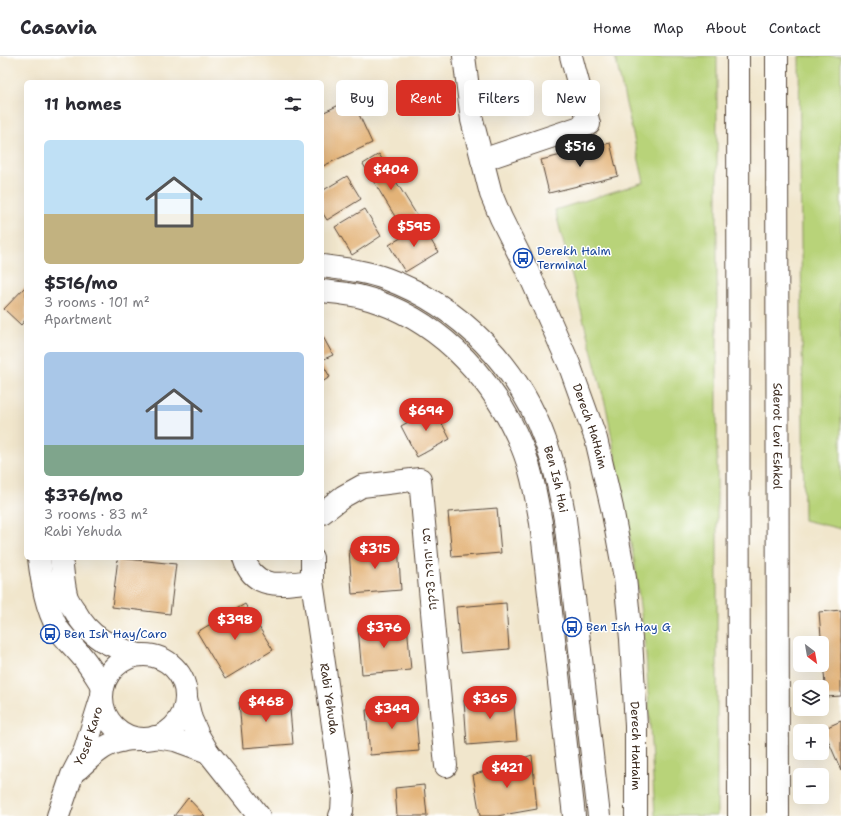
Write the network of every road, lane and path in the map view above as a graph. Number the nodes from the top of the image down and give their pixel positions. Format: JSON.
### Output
{"nodes":[{"id":1,"x":464,"y":56,"type":"edge"},
{"id":2,"x":571,"y":56,"type":"edge"},
{"id":3,"x":738,"y":56,"type":"edge"},
{"id":4,"x":777,"y":56,"type":"edge"},
{"id":5,"x":482,"y":160,"type":"junction"},
{"id":6,"x":324,"y":266,"type":"edge"},
{"id":7,"x":324,"y":291,"type":"edge"},
{"id":8,"x":324,"y":511,"type":"edge"},
{"id":9,"x":39,"y":560,"type":"edge"},
{"id":10,"x":61,"y":560,"type":"edge"},
{"id":11,"x":245,"y":560,"type":"edge"},
{"id":12,"x":312,"y":560,"type":"edge"},
{"id":13,"x":312,"y":581,"type":"junction"},
{"id":14,"x":139,"y":655,"type":"junction"},
{"id":15,"x":102,"y":691,"type":"junction"},
{"id":16,"x":186,"y":698,"type":"junction"},
{"id":17,"x":148,"y":738,"type":"junction"},
{"id":18,"x":208,"y":752,"type":"junction"},
{"id":19,"x":446,"y":766,"type":"dead end"},
{"id":20,"x":72,"y":775,"type":"junction"},
{"id":21,"x":58,"y":816,"type":"edge"},
{"id":22,"x":259,"y":816,"type":"edge"},
{"id":23,"x":340,"y":816,"type":"edge"},
{"id":24,"x":574,"y":816,"type":"edge"},
{"id":25,"x":599,"y":816,"type":"edge"},
{"id":26,"x":636,"y":816,"type":"edge"},
{"id":27,"x":739,"y":816,"type":"edge"},
{"id":28,"x":778,"y":816,"type":"edge"}],
"edges":[{"from":1,"to":5,"type":"street","name":"Derech HaHaim"},
{"from":2,"to":5,"type":"street"},
{"from":3,"to":27,"type":"street"},
{"from":4,"to":28,"type":"street","name":"Sderot Levi Eshkol"},
{"from":5,"to":26,"type":"street","name":"Derech HaHaim"},
{"from":6,"to":25,"type":"street","name":"Ben Ish Hai"},
{"from":7,"to":24,"type":"street","name":"Ben Ish Hai"},
{"from":8,"to":19,"type":"street","name":"רבי יהודה צדקה"},
{"from":9,"to":15,"type":"street"},
{"from":10,"to":14,"type":"street"},
{"from":11,"to":13,"type":"street"},
{"from":12,"to":13,"type":"street","name":"Rabi Yehuda"},
{"from":13,"to":23,"type":"street","name":"Rabi Yehuda"},
{"from":14,"to":15,"type":"street"},
{"from":14,"to":16,"type":"street"},
{"from":15,"to":17,"type":"street"},
{"from":15,"to":20,"type":"street","name":"Yosef Karo"},
{"from":16,"to":17,"type":"street"},
{"from":16,"to":18,"type":"street"},
{"from":17,"to":18,"type":"street"},
{"from":17,"to":20,"type":"street","name":"Yosef Karo"},
{"from":18,"to":22,"type":"street"},
{"from":20,"to":21,"type":"street","name":"Yosef Karo"}]}
